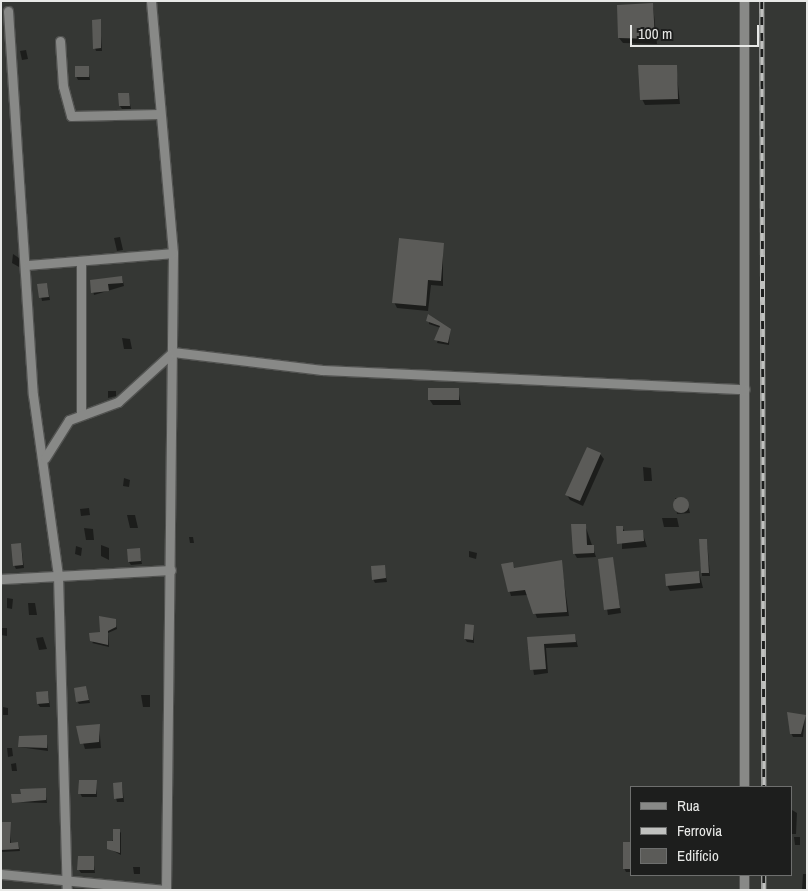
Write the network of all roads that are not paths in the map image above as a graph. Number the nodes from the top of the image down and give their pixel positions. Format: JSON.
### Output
{"nodes":[{"id":1,"x":151,"y":1,"type":"edge"},
{"id":2,"x":744,"y":1,"type":"edge"},
{"id":3,"x":8,"y":11,"type":"dead end"},
{"id":4,"x":60,"y":41,"type":"dead end"},
{"id":5,"x":159,"y":114,"type":"junction"},
{"id":6,"x":173,"y":253,"type":"junction"},
{"id":7,"x":81,"y":261,"type":"junction"},
{"id":8,"x":27,"y":266,"type":"junction"},
{"id":9,"x":173,"y":352,"type":"junction"},
{"id":10,"x":745,"y":389,"type":"junction"},
{"id":11,"x":81,"y":412,"type":"junction"},
{"id":12,"x":45,"y":458,"type":"junction"},
{"id":13,"x":171,"y":570,"type":"junction"},
{"id":14,"x":58,"y":576,"type":"junction"},
{"id":15,"x":1,"y":580,"type":"edge"},
{"id":16,"x":744,"y":786,"type":"edge"},
{"id":17,"x":1,"y":874,"type":"edge"},
{"id":18,"x":744,"y":876,"type":"edge"},
{"id":19,"x":66,"y":880,"type":"junction"},
{"id":20,"x":67,"y":890,"type":"edge"},
{"id":21,"x":164,"y":890,"type":"edge"},
{"id":22,"x":744,"y":890,"type":"edge"}],
"edges":[{"from":1,"to":5,"type":"street"},
{"from":2,"to":10,"type":"street"},
{"from":3,"to":8,"type":"street"},
{"from":4,"to":5,"type":"street"},
{"from":5,"to":6,"type":"street"},
{"from":6,"to":7,"type":"street"},
{"from":6,"to":9,"type":"street"},
{"from":7,"to":8,"type":"street"},
{"from":7,"to":11,"type":"street"},
{"from":8,"to":12,"type":"street"},
{"from":9,"to":10,"type":"street"},
{"from":9,"to":11,"type":"street"},
{"from":9,"to":13,"type":"street"},
{"from":10,"to":16,"type":"street"},
{"from":11,"to":12,"type":"street"},
{"from":12,"to":14,"type":"street"},
{"from":13,"to":14,"type":"street"},
{"from":13,"to":21,"type":"street"},
{"from":14,"to":15,"type":"street"},
{"from":14,"to":19,"type":"street"},
{"from":17,"to":19,"type":"street"},
{"from":18,"to":22,"type":"street"},
{"from":19,"to":20,"type":"street"},
{"from":19,"to":21,"type":"street"}]}
